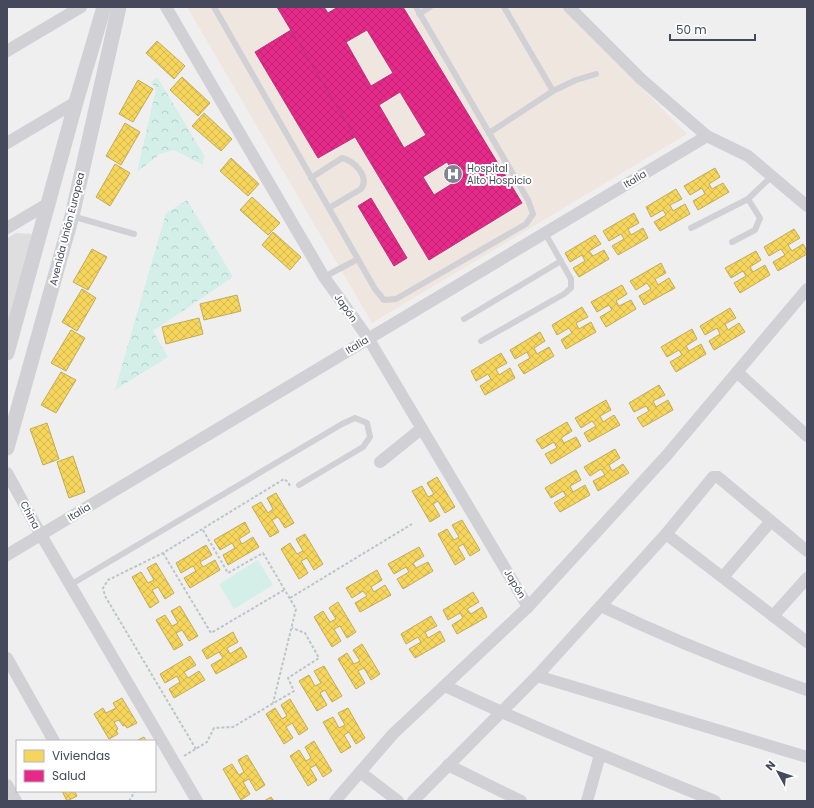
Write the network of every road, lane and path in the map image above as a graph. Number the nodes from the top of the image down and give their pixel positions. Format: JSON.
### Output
{"nodes":[{"id":1,"x":81,"y":7,"type":"edge"},
{"id":2,"x":104,"y":7,"type":"edge"},
{"id":3,"x":118,"y":7,"type":"edge"},
{"id":4,"x":166,"y":7,"type":"edge"},
{"id":5,"x":214,"y":7,"type":"edge"},
{"id":6,"x":416,"y":7,"type":"edge"},
{"id":7,"x":430,"y":7,"type":"edge"},
{"id":8,"x":504,"y":7,"type":"edge"},
{"id":9,"x":569,"y":7,"type":"edge"},
{"id":10,"x":419,"y":14,"type":"junction"},
{"id":11,"x":7,"y":51,"type":"edge"},
{"id":12,"x":596,"y":74,"type":"dead end"},
{"id":13,"x":553,"y":91,"type":"junction"},
{"id":14,"x":76,"y":102,"type":"junction"},
{"id":15,"x":489,"y":133,"type":"junction"},
{"id":16,"x":707,"y":136,"type":"junction"},
{"id":17,"x":7,"y":143,"type":"edge"},
{"id":18,"x":772,"y":176,"type":"junction"},
{"id":19,"x":311,"y":178,"type":"junction"},
{"id":20,"x":748,"y":199,"type":"junction"},
{"id":21,"x":49,"y":203,"type":"junction"},
{"id":22,"x":807,"y":206,"type":"edge"},
{"id":23,"x":329,"y":208,"type":"junction"},
{"id":24,"x":72,"y":216,"type":"junction"},
{"id":25,"x":7,"y":228,"type":"edge"},
{"id":26,"x":691,"y":228,"type":"dead end"},
{"id":27,"x":545,"y":233,"type":"junction"},
{"id":28,"x":134,"y":234,"type":"dead end"},
{"id":29,"x":732,"y":242,"type":"dead end"},
{"id":30,"x":358,"y":259,"type":"junction"},
{"id":31,"x":561,"y":261,"type":"junction"},
{"id":32,"x":324,"y":277,"type":"junction"},
{"id":33,"x":807,"y":289,"type":"edge"},
{"id":34,"x":464,"y":319,"type":"dead end"},
{"id":35,"x":368,"y":338,"type":"junction"},
{"id":36,"x":481,"y":341,"type":"dead end"},
{"id":37,"x":7,"y":353,"type":"edge"},
{"id":38,"x":737,"y":372,"type":"junction"},
{"id":39,"x":421,"y":429,"type":"junction"},
{"id":40,"x":807,"y":436,"type":"edge"},
{"id":41,"x":7,"y":448,"type":"edge"},
{"id":42,"x":380,"y":462,"type":"dead end"},
{"id":43,"x":7,"y":473,"type":"edge"},
{"id":44,"x":299,"y":485,"type":"joint"},
{"id":45,"x":771,"y":521,"type":"junction"},
{"id":46,"x":412,"y":524,"type":"dead end"},
{"id":47,"x":203,"y":530,"type":"junction"},
{"id":48,"x":666,"y":534,"type":"junction"},
{"id":49,"x":41,"y":535,"type":"junction"},
{"id":50,"x":807,"y":551,"type":"edge"},
{"id":51,"x":163,"y":553,"type":"junction"},
{"id":52,"x":7,"y":555,"type":"edge"},
{"id":53,"x":723,"y":577,"type":"junction"},
{"id":54,"x":807,"y":578,"type":"edge"},
{"id":55,"x":70,"y":585,"type":"junction"},
{"id":56,"x":284,"y":589,"type":"junction"},
{"id":57,"x":290,"y":598,"type":"junction"},
{"id":58,"x":601,"y":606,"type":"junction"},
{"id":59,"x":528,"y":607,"type":"junction"},
{"id":60,"x":773,"y":616,"type":"junction"},
{"id":61,"x":292,"y":628,"type":"junction"},
{"id":62,"x":807,"y":642,"type":"edge"},
{"id":63,"x":7,"y":658,"type":"edge"},
{"id":64,"x":537,"y":676,"type":"junction"},
{"id":65,"x":445,"y":686,"type":"junction"},
{"id":66,"x":807,"y":690,"type":"edge"},
{"id":67,"x":273,"y":703,"type":"junction"},
{"id":68,"x":501,"y":712,"type":"junction"},
{"id":69,"x":53,"y":740,"type":"edge"},
{"id":70,"x":196,"y":749,"type":"junction"},
{"id":71,"x":600,"y":754,"type":"junction"},
{"id":72,"x":807,"y":756,"type":"edge"},
{"id":73,"x":174,"y":762,"type":"junction"},
{"id":74,"x":448,"y":765,"type":"junction"},
{"id":75,"x":360,"y":772,"type":"junction"},
{"id":76,"x":7,"y":785,"type":"edge"},
{"id":77,"x":134,"y":792,"type":"edge"},
{"id":78,"x":16,"y":801,"type":"edge"},
{"id":79,"x":129,"y":801,"type":"edge"},
{"id":80,"x":197,"y":801,"type":"edge"},
{"id":81,"x":335,"y":801,"type":"edge"},
{"id":82,"x":398,"y":801,"type":"edge"},
{"id":83,"x":413,"y":801,"type":"edge"},
{"id":84,"x":521,"y":801,"type":"edge"},
{"id":85,"x":587,"y":801,"type":"edge"},
{"id":86,"x":715,"y":801,"type":"edge"}],
"edges":[{"from":1,"to":11,"type":"street"},
{"from":2,"to":14,"type":"street"},
{"from":3,"to":24,"type":"street","name":"Avenida Unión Europea"},
{"from":4,"to":32,"type":"street","name":"Japón"},
{"from":5,"to":19,"type":"lane"},
{"from":6,"to":10,"type":"lane"},
{"from":7,"to":10,"type":"lane"},
{"from":8,"to":13,"type":"lane"},
{"from":9,"to":16,"type":"street"},
{"from":10,"to":15,"type":"lane"},
{"from":12,"to":13,"type":"lane"},
{"from":13,"to":15,"type":"lane"},
{"from":14,"to":17,"type":"street"},
{"from":14,"to":21,"type":"street"},
{"from":15,"to":30,"type":"lane"},
{"from":16,"to":18,"type":"street"},
{"from":16,"to":27,"type":"street","name":"Italia"},
{"from":18,"to":20,"type":"lane"},
{"from":18,"to":22,"type":"street"},
{"from":19,"to":23,"type":"lane"},
{"from":19,"to":23,"type":"lane"},
{"from":20,"to":26,"type":"lane"},
{"from":20,"to":29,"type":"lane"},
{"from":21,"to":25,"type":"street"},
{"from":21,"to":37,"type":"street"},
{"from":23,"to":30,"type":"lane"},
{"from":24,"to":28,"type":"lane"},
{"from":24,"to":41,"type":"street","name":"Avenida Unión Europea"},
{"from":27,"to":31,"type":"lane"},
{"from":27,"to":35,"type":"street","name":"Italia"},
{"from":30,"to":32,"type":"lane"},
{"from":31,"to":34,"type":"lane"},
{"from":31,"to":36,"type":"lane"},
{"from":32,"to":35,"type":"street","name":"Japón"},
{"from":33,"to":38,"type":"street"},
{"from":35,"to":39,"type":"street","name":"Japón"},
{"from":35,"to":49,"type":"street","name":"Italia"},
{"from":38,"to":40,"type":"street"},
{"from":38,"to":59,"type":"street"},
{"from":39,"to":42,"type":"street"},
{"from":39,"to":59,"type":"street","name":"Japón"},
{"from":43,"to":49,"type":"street","name":"China"},
{"from":44,"to":47,"type":"path"},
{"from":44,"to":55,"type":"lane"},
{"from":45,"to":48,"type":"street"},
{"from":45,"to":50,"type":"street"},
{"from":45,"to":53,"type":"street"},
{"from":46,"to":57,"type":"path"},
{"from":47,"to":51,"type":"path"},
{"from":47,"to":56,"type":"path"},
{"from":48,"to":53,"type":"street"},
{"from":48,"to":58,"type":"street"},
{"from":49,"to":52,"type":"street","name":"Italia"},
{"from":49,"to":55,"type":"street","name":"China"},
{"from":51,"to":56,"type":"path"},
{"from":51,"to":70,"type":"path"},
{"from":53,"to":60,"type":"street"},
{"from":54,"to":60,"type":"street"},
{"from":55,"to":73,"type":"street","name":"China"},
{"from":56,"to":57,"type":"path"},
{"from":57,"to":61,"type":"path"},
{"from":58,"to":64,"type":"street"},
{"from":58,"to":66,"type":"street"},
{"from":59,"to":65,"type":"street"},
{"from":60,"to":62,"type":"street"},
{"from":61,"to":67,"type":"path"},
{"from":61,"to":67,"type":"path"},
{"from":63,"to":69,"type":"street"},
{"from":64,"to":68,"type":"street"},
{"from":64,"to":72,"type":"street"},
{"from":65,"to":68,"type":"street"},
{"from":65,"to":75,"type":"street"},
{"from":67,"to":70,"type":"path"},
{"from":68,"to":71,"type":"street"},
{"from":68,"to":74,"type":"street"},
{"from":70,"to":73,"type":"path"},
{"from":71,"to":85,"type":"street"},
{"from":71,"to":86,"type":"street"},
{"from":73,"to":80,"type":"street","name":"China"},
{"from":74,"to":83,"type":"street"},
{"from":74,"to":84,"type":"street"},
{"from":75,"to":81,"type":"street"},
{"from":75,"to":82,"type":"street"},
{"from":76,"to":78,"type":"street"},
{"from":77,"to":79,"type":"path"}]}
